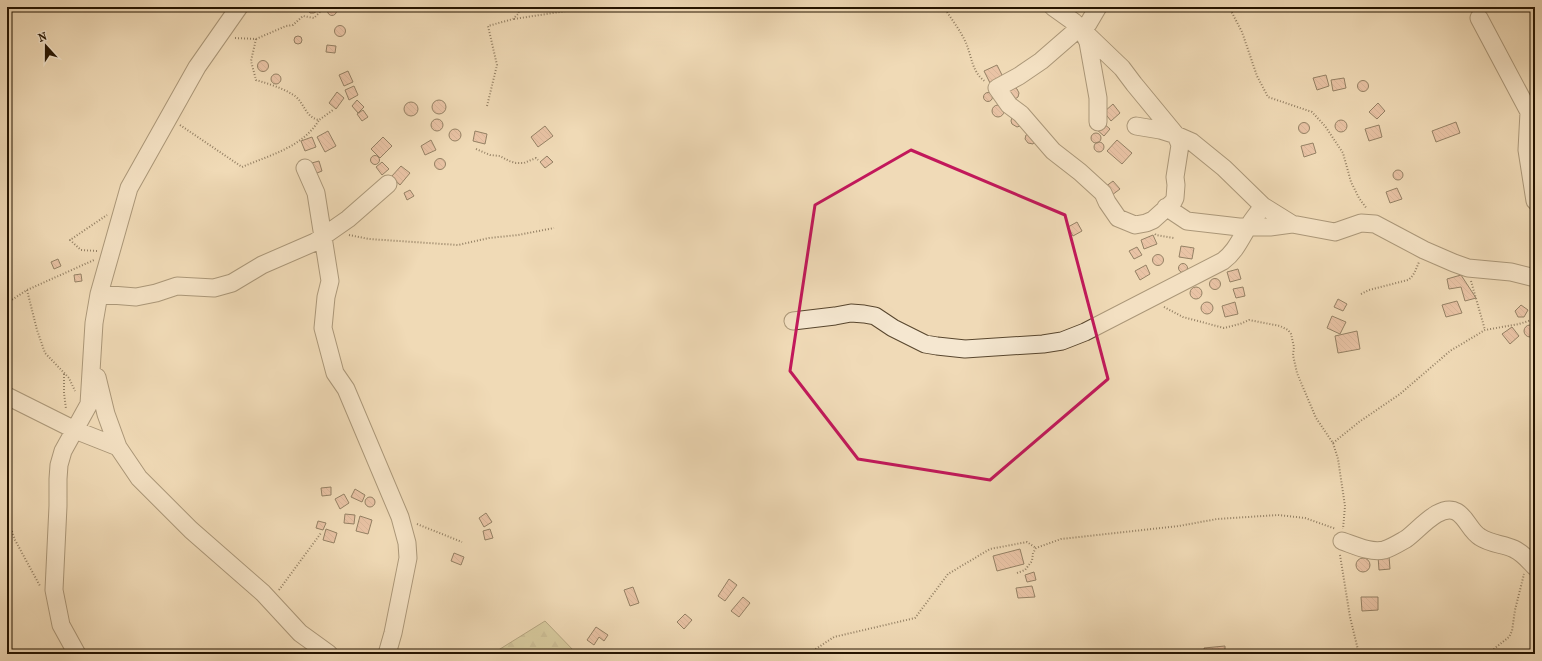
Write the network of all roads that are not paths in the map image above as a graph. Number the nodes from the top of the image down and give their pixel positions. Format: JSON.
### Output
{"nodes":[{"id":1,"x":239,"y":7,"type":"edge"},
{"id":2,"x":1053,"y":7,"type":"edge"},
{"id":3,"x":1098,"y":7,"type":"edge"},
{"id":4,"x":1479,"y":18,"type":"dead end"},
{"id":5,"x":1079,"y":28,"type":"junction"},
{"id":6,"x":1098,"y":122,"type":"dead end"},
{"id":7,"x":1136,"y":126,"type":"dead end"},
{"id":8,"x":1176,"y":135,"type":"junction"},
{"id":9,"x":305,"y":168,"type":"dead end"},
{"id":10,"x":388,"y":184,"type":"dead end"},
{"id":11,"x":1535,"y":201,"type":"edge"},
{"id":12,"x":1263,"y":206,"type":"junction"},
{"id":13,"x":1166,"y":207,"type":"junction"},
{"id":14,"x":1292,"y":224,"type":"junction"},
{"id":15,"x":1248,"y":226,"type":"junction"},
{"id":16,"x":322,"y":237,"type":"junction"},
{"id":17,"x":1535,"y":278,"type":"edge"},
{"id":18,"x":99,"y":294,"type":"junction"},
{"id":19,"x":793,"y":321,"type":"dead end"},
{"id":20,"x":93,"y":352,"type":"junction"},
{"id":21,"x":7,"y":396,"type":"edge"},
{"id":22,"x":71,"y":427,"type":"junction"},
{"id":23,"x":118,"y":447,"type":"junction"},
{"id":24,"x":1342,"y":541,"type":"road end"},
{"id":25,"x":1532,"y":564,"type":"edge"},
{"id":26,"x":78,"y":654,"type":"edge"},
{"id":27,"x":328,"y":654,"type":"edge"},
{"id":28,"x":387,"y":654,"type":"edge"}],
"edges":[{"from":1,"to":18,"type":"street"},
{"from":2,"to":5,"type":"street"},
{"from":3,"to":5,"type":"street"},
{"from":4,"to":11,"type":"street"},
{"from":5,"to":6,"type":"street"},
{"from":5,"to":8,"type":"street"},
{"from":5,"to":13,"type":"street"},
{"from":7,"to":8,"type":"street"},
{"from":8,"to":12,"type":"street"},
{"from":8,"to":13,"type":"street"},
{"from":9,"to":16,"type":"street"},
{"from":10,"to":16,"type":"street"},
{"from":12,"to":14,"type":"street"},
{"from":12,"to":15,"type":"street"},
{"from":13,"to":15,"type":"street"},
{"from":14,"to":15,"type":"street"},
{"from":14,"to":17,"type":"street"},
{"from":15,"to":19,"type":"street"},
{"from":16,"to":18,"type":"street"},
{"from":16,"to":28,"type":"street"},
{"from":18,"to":20,"type":"street"},
{"from":20,"to":22,"type":"street"},
{"from":20,"to":23,"type":"street"},
{"from":21,"to":22,"type":"street"},
{"from":22,"to":23,"type":"street"},
{"from":22,"to":26,"type":"street"},
{"from":23,"to":27,"type":"street"},
{"from":24,"to":25,"type":"street"}]}
